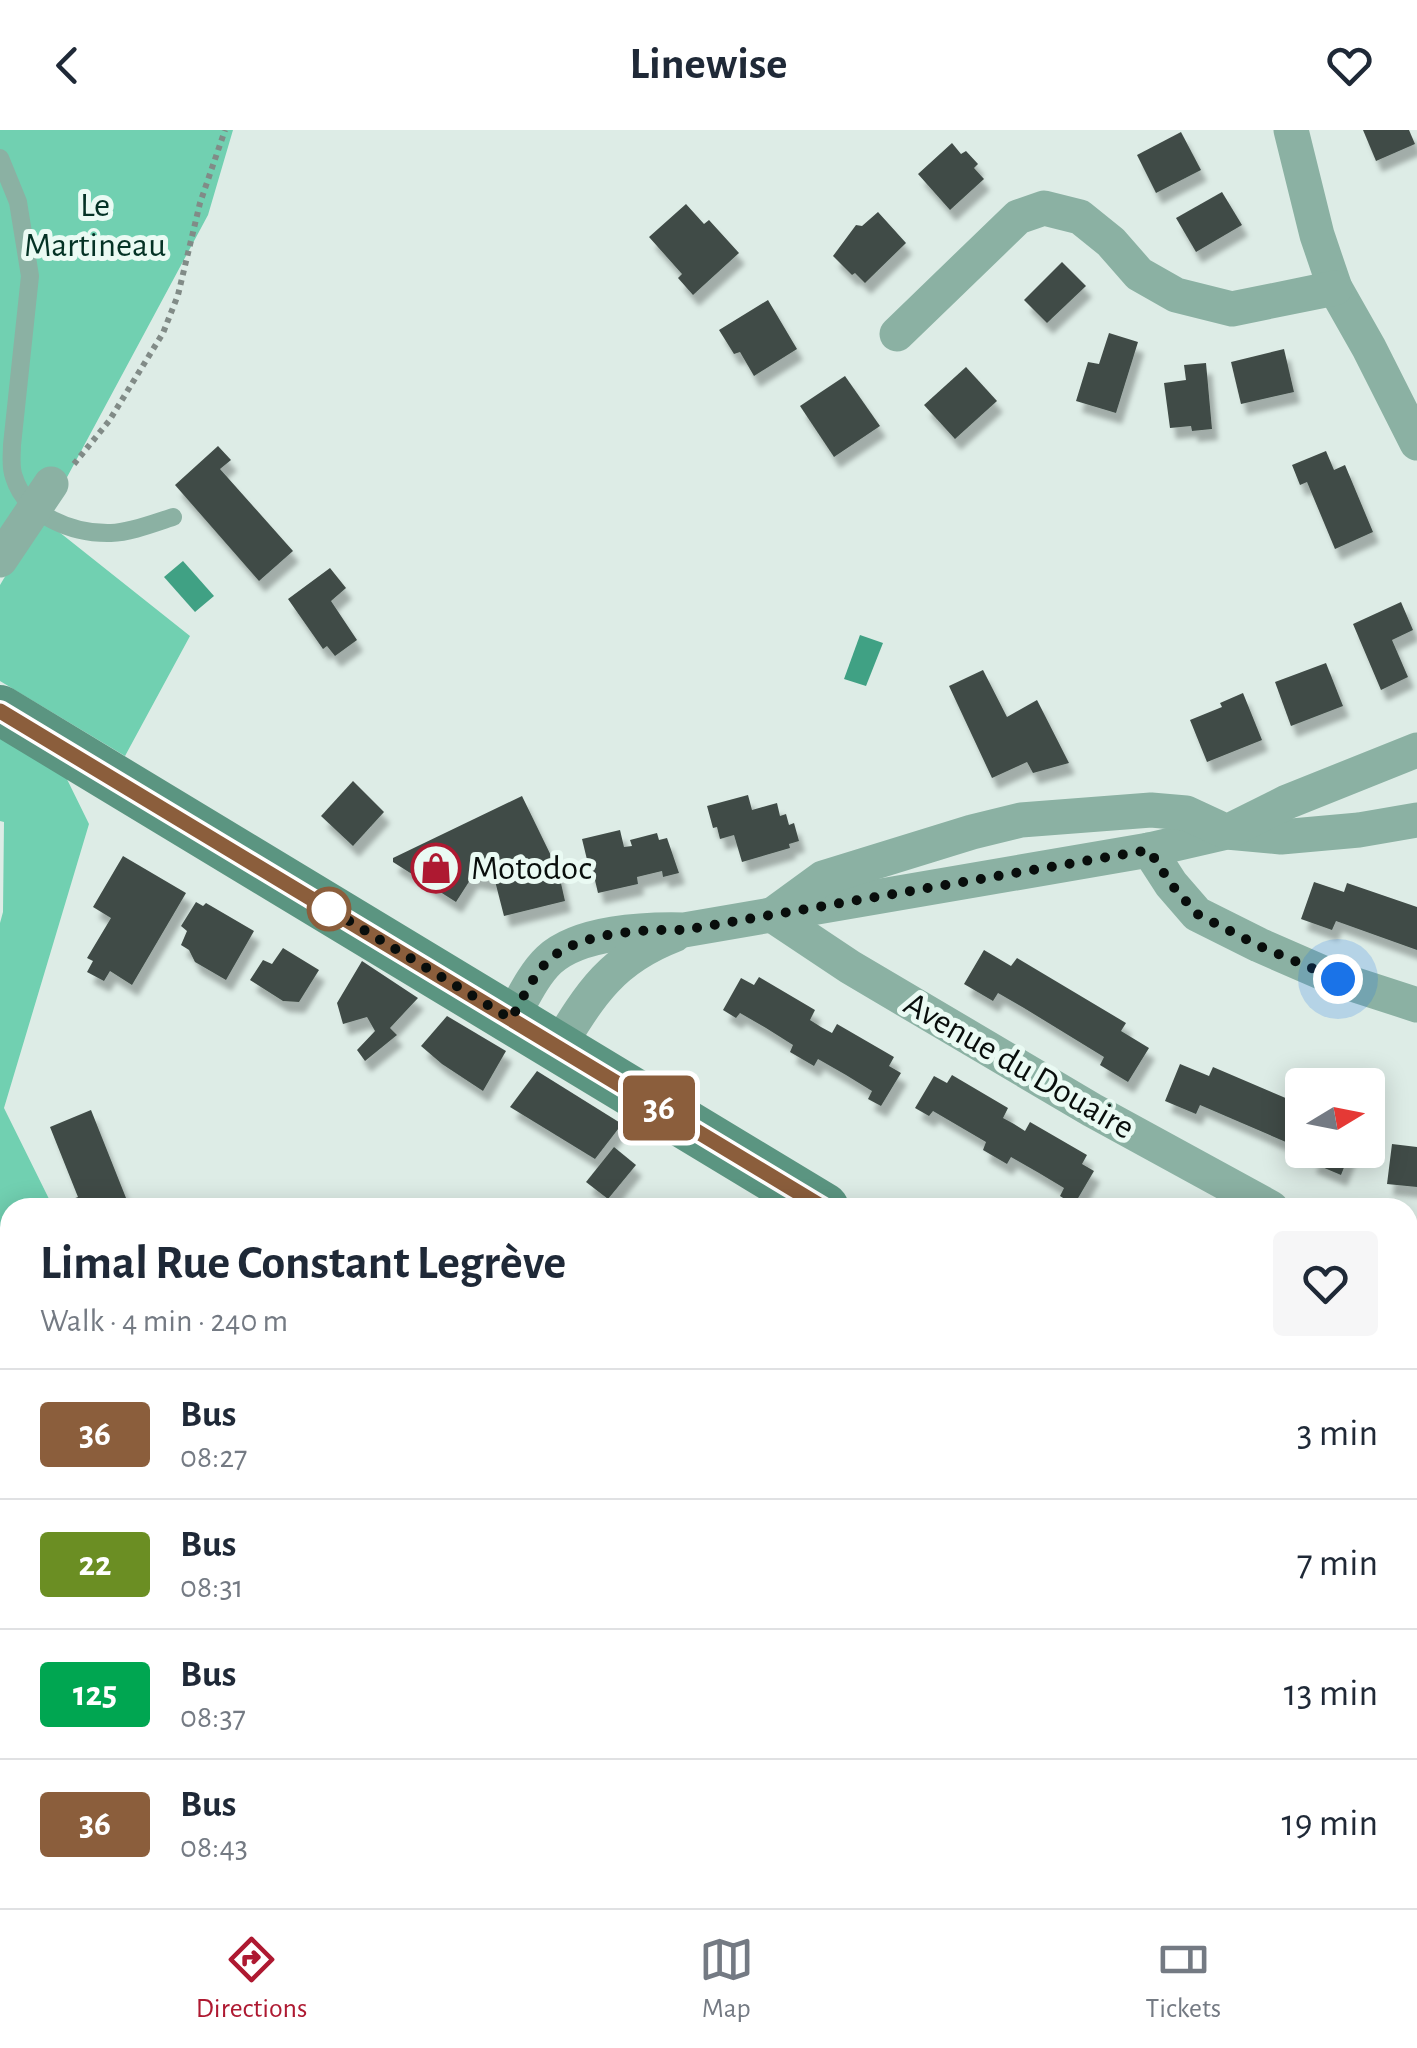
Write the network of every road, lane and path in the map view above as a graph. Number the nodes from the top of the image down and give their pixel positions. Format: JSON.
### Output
{"nodes":[{"id":1,"x":226,"y":130,"type":"edge"},
{"id":2,"x":1291,"y":130,"type":"edge"},
{"id":3,"x":0,"y":158,"type":"edge"},
{"id":4,"x":1334,"y":288,"type":"junction"},
{"id":5,"x":896,"y":334,"type":"dead end"},
{"id":6,"x":1417,"y":443,"type":"edge"},
{"id":7,"x":43,"y":496,"type":"junction"},
{"id":8,"x":173,"y":517,"type":"dead end"},
{"id":9,"x":0,"y":560,"type":"edge"},
{"id":10,"x":0,"y":710,"type":"edge"},
{"id":11,"x":1417,"y":750,"type":"edge"},
{"id":12,"x":1373,"y":769,"type":"junction"},
{"id":13,"x":1401,"y":823,"type":"edge"},
{"id":14,"x":1227,"y":832,"type":"junction"},
{"id":15,"x":1149,"y":850,"type":"junction"},
{"id":16,"x":772,"y":915,"type":"junction"},
{"id":17,"x":684,"y":930,"type":"junction"},
{"id":18,"x":1417,"y":1005,"type":"edge"},
{"id":19,"x":511,"y":1019,"type":"junction"},
{"id":20,"x":558,"y":1047,"type":"junction"},
{"id":21,"x":807,"y":1198,"type":"edge"},
{"id":22,"x":1255,"y":1198,"type":"edge"}],
"edges":[{"from":1,"to":7,"type":"path"},
{"from":2,"to":4,"type":"street"},
{"from":3,"to":7,"type":"lane"},
{"from":4,"to":5,"type":"street"},
{"from":4,"to":6,"type":"street"},
{"from":7,"to":8,"type":"lane"},
{"from":7,"to":9,"type":"street"},
{"from":10,"to":19,"type":"main road"},
{"from":11,"to":12,"type":"street"},
{"from":12,"to":13,"type":"street"},
{"from":12,"to":14,"type":"street"},
{"from":13,"to":14,"type":"street"},
{"from":14,"to":15,"type":"street"},
{"from":14,"to":16,"type":"street"},
{"from":15,"to":16,"type":"street"},
{"from":15,"to":18,"type":"street"},
{"from":16,"to":17,"type":"street"},
{"from":16,"to":22,"type":"street","name":"Avenue du Douaire"},
{"from":17,"to":19,"type":"street"},
{"from":17,"to":20,"type":"street"},
{"from":19,"to":20,"type":"main road"},
{"from":20,"to":21,"type":"main road"}]}
